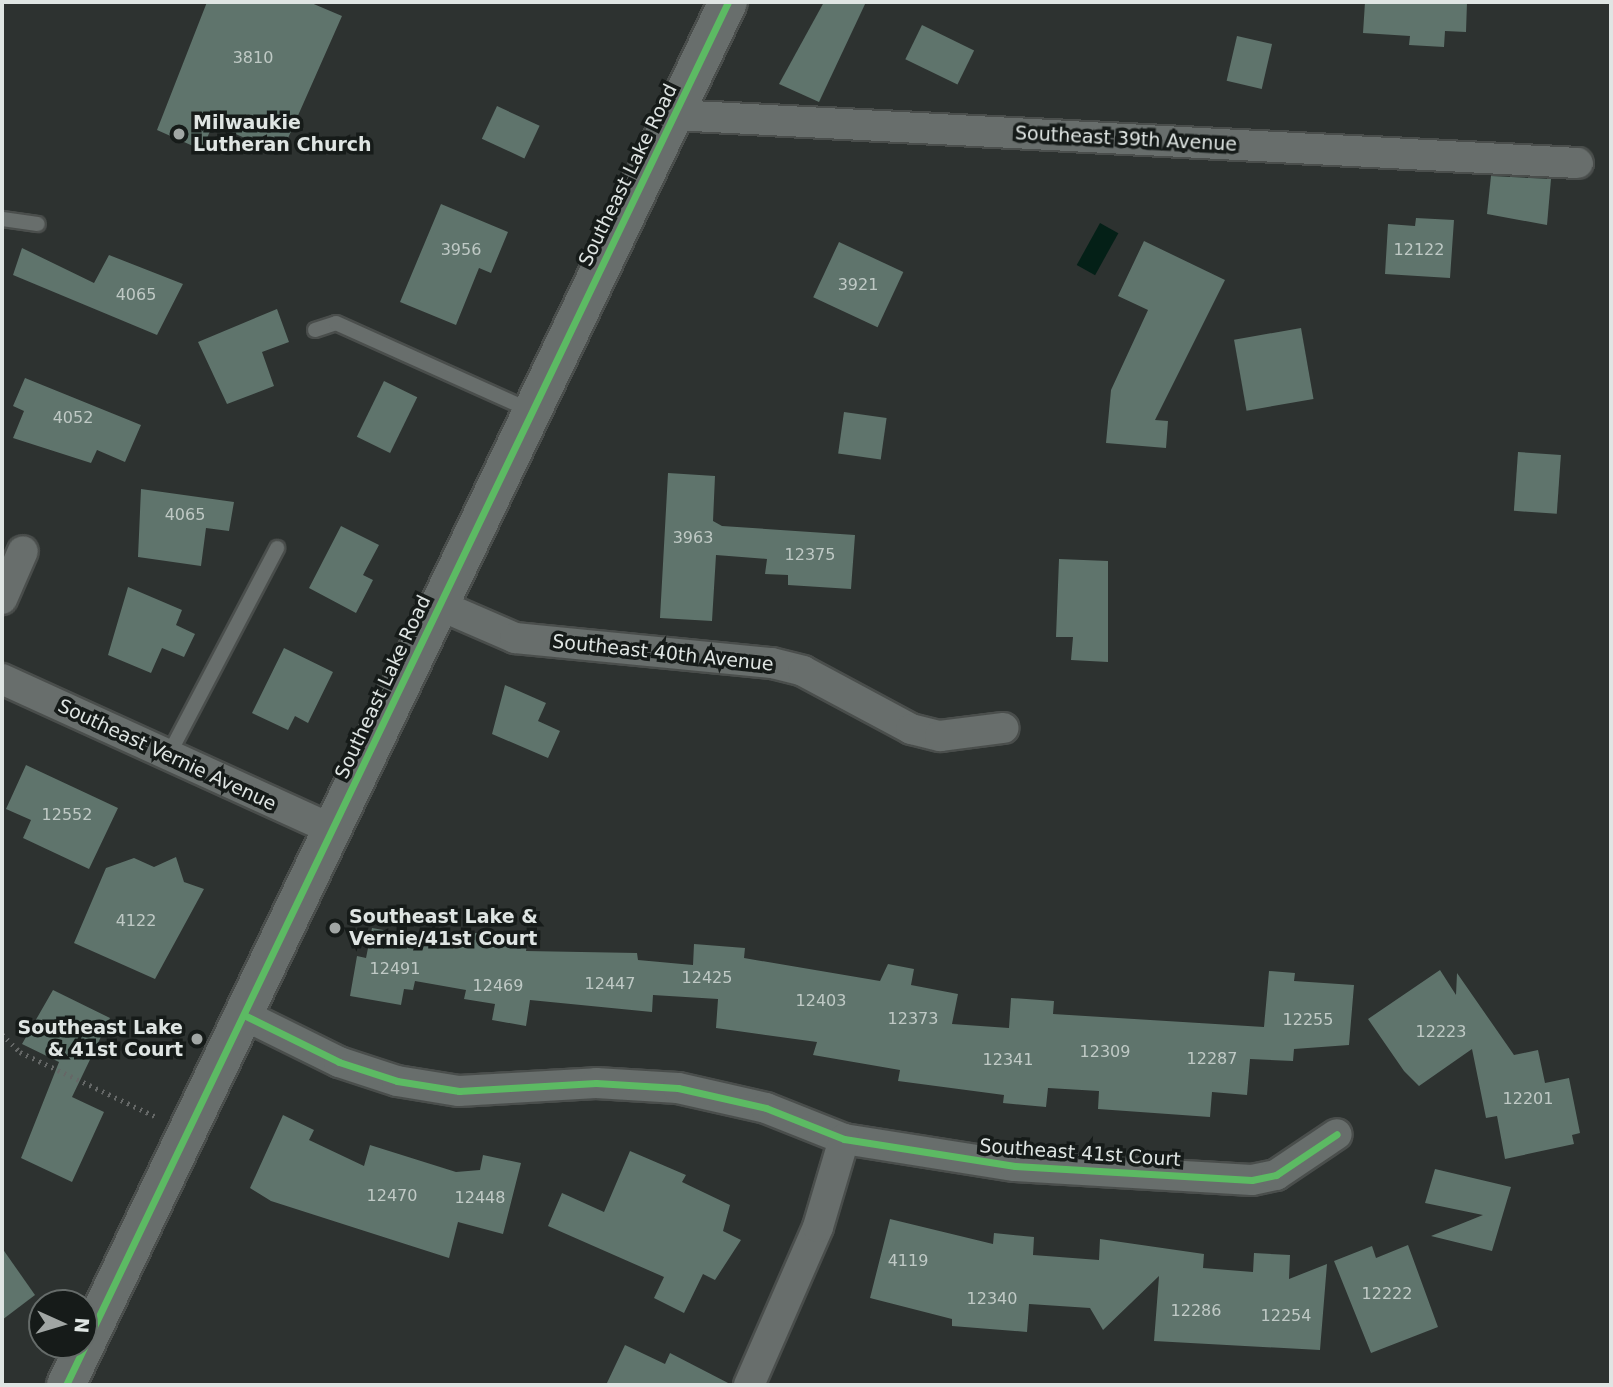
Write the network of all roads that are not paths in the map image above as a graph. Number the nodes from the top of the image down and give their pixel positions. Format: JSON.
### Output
{"nodes":[{"id":1,"x":728,"y":2,"type":"edge"},
{"id":2,"x":674,"y":115,"type":"junction"},
{"id":3,"x":1578,"y":163,"type":"dead end"},
{"id":4,"x":2,"y":219,"type":"edge"},
{"id":5,"x":38,"y":224,"type":"dead end"},
{"id":6,"x":315,"y":330,"type":"dead end"},
{"id":7,"x":532,"y":411,"type":"junction"},
{"id":8,"x":277,"y":548,"type":"dead end"},
{"id":9,"x":23,"y":551,"type":"dead end"},
{"id":10,"x":2,"y":599,"type":"edge"},
{"id":11,"x":439,"y":605,"type":"junction"},
{"id":12,"x":2,"y":679,"type":"edge"},
{"id":13,"x":1003,"y":729,"type":"dead end"},
{"id":14,"x":168,"y":756,"type":"junction"},
{"id":15,"x":333,"y":830,"type":"junction"},
{"id":16,"x":244,"y":1015,"type":"junction"},
{"id":17,"x":1337,"y":1134,"type":"dead end"},
{"id":18,"x":844,"y":1139,"type":"junction"},
{"id":19,"x":66,"y":1385,"type":"edge"},
{"id":20,"x":750,"y":1385,"type":"edge"}],
"edges":[{"from":1,"to":2,"type":"main road","name":"Southeast Lake Road"},
{"from":2,"to":3,"type":"street","name":"Southeast 39th Avenue"},
{"from":2,"to":7,"type":"main road","name":"Southeast Lake Road"},
{"from":4,"to":5,"type":"lane"},
{"from":6,"to":7,"type":"lane"},
{"from":7,"to":11,"type":"main road","name":"Southeast Lake Road"},
{"from":8,"to":14,"type":"lane"},
{"from":9,"to":10,"type":"street"},
{"from":11,"to":13,"type":"street","name":"Southeast 40th Avenue"},
{"from":11,"to":15,"type":"main road","name":"Southeast Lake Road"},
{"from":12,"to":14,"type":"street","name":"Southeast Vernie Avenue"},
{"from":14,"to":15,"type":"street","name":"Southeast Vernie Avenue"},
{"from":15,"to":16,"type":"main road","name":"Southeast Lake Road"},
{"from":16,"to":18,"type":"street","name":"Southeast 41st Court"},
{"from":16,"to":19,"type":"main road","name":"Southeast Lake Road"},
{"from":17,"to":18,"type":"street","name":"Southeast 41st Court"},
{"from":18,"to":20,"type":"street"}]}
